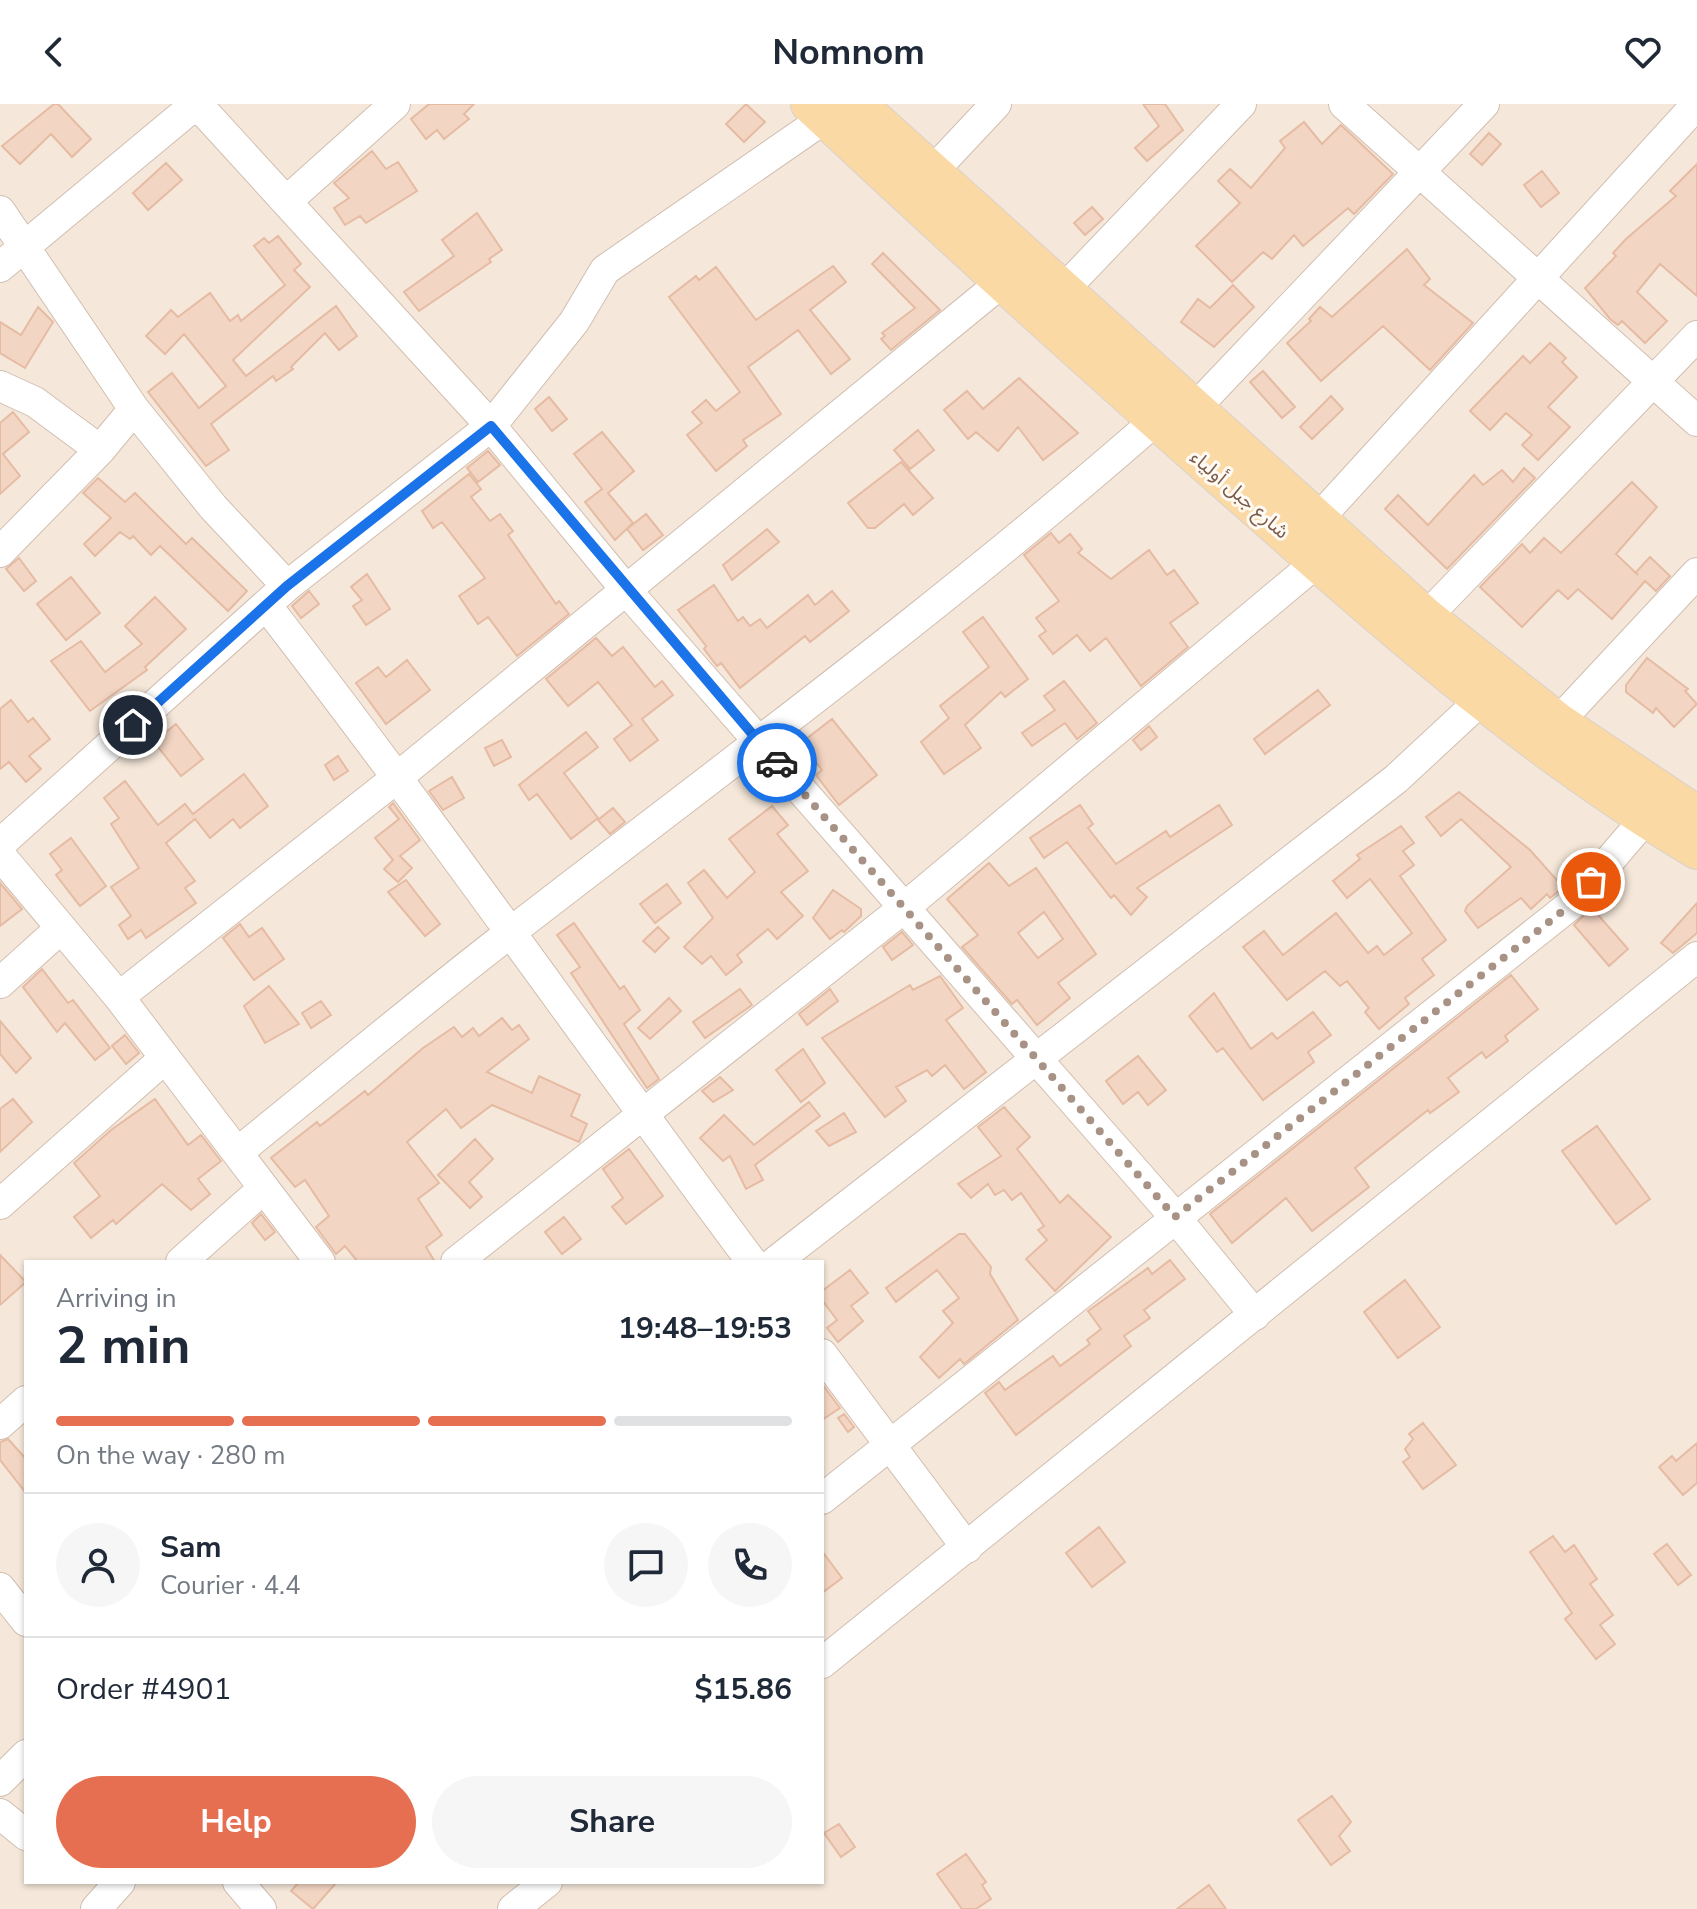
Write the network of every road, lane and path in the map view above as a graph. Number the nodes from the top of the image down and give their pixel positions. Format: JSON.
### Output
{"nodes":[{"id":1,"x":197,"y":104,"type":"edge"},
{"id":2,"x":395,"y":104,"type":"edge"},
{"id":3,"x":996,"y":104,"type":"edge"},
{"id":4,"x":1241,"y":104,"type":"edge"},
{"id":5,"x":1344,"y":104,"type":"edge"},
{"id":6,"x":1484,"y":104,"type":"edge"},
{"id":7,"x":1697,"y":104,"type":"edge"},
{"id":8,"x":831,"y":109,"type":"edge"},
{"id":9,"x":934,"y":170,"type":"junction"},
{"id":10,"x":1422,"y":173,"type":"junction"},
{"id":11,"x":288,"y":200,"type":"junction"},
{"id":12,"x":0,"y":211,"type":"edge"},
{"id":13,"x":22,"y":246,"type":"junction"},
{"id":14,"x":0,"y":267,"type":"edge"},
{"id":15,"x":1539,"y":277,"type":"junction"},
{"id":16,"x":1002,"y":282,"type":"junction"},
{"id":17,"x":1052,"y":302,"type":"junction"},
{"id":18,"x":1697,"y":336,"type":"edge"},
{"id":19,"x":1655,"y":383,"type":"junction"},
{"id":20,"x":0,"y":386,"type":"edge"},
{"id":21,"x":1196,"y":407,"type":"junction"},
{"id":22,"x":134,"y":409,"type":"junction"},
{"id":23,"x":1156,"y":420,"type":"junction"},
{"id":24,"x":1697,"y":421,"type":"edge"},
{"id":25,"x":491,"y":426,"type":"junction"},
{"id":26,"x":100,"y":450,"type":"junction"},
{"id":27,"x":1319,"y":518,"type":"junction"},
{"id":28,"x":0,"y":552,"type":"edge"},
{"id":29,"x":1317,"y":562,"type":"junction"},
{"id":30,"x":1697,"y":573,"type":"edge"},
{"id":31,"x":627,"y":591,"type":"junction"},
{"id":32,"x":276,"y":595,"type":"junction"},
{"id":33,"x":1426,"y":617,"type":"junction"},
{"id":34,"x":1481,"y":700,"type":"junction"},
{"id":35,"x":1558,"y":722,"type":"junction"},
{"id":36,"x":760,"y":743,"type":"junction"},
{"id":37,"x":399,"y":776,"type":"junction"},
{"id":38,"x":1693,"y":807,"type":"edge"},
{"id":39,"x":1645,"y":819,"type":"junction"},
{"id":40,"x":0,"y":844,"type":"edge"},
{"id":41,"x":1697,"y":850,"type":"edge"},
{"id":42,"x":0,"y":855,"type":"edge"},
{"id":43,"x":905,"y":907,"type":"junction"},
{"id":44,"x":60,"y":929,"type":"junction"},
{"id":45,"x":509,"y":933,"type":"junction"},
{"id":46,"x":1697,"y":957,"type":"edge"},
{"id":47,"x":0,"y":983,"type":"edge"},
{"id":48,"x":119,"y":997,"type":"junction"},
{"id":49,"x":165,"y":1058,"type":"junction"},
{"id":50,"x":1038,"y":1059,"type":"junction"},
{"id":51,"x":643,"y":1117,"type":"junction"},
{"id":52,"x":238,"y":1152,"type":"junction"},
{"id":53,"x":264,"y":1188,"type":"junction"},
{"id":54,"x":0,"y":1204,"type":"edge"},
{"id":55,"x":1175,"y":1217,"type":"junction"},
{"id":56,"x":183,"y":1260,"type":"edge"},
{"id":57,"x":318,"y":1260,"type":"edge"},
{"id":58,"x":459,"y":1260,"type":"edge"},
{"id":59,"x":750,"y":1260,"type":"edge"},
{"id":60,"x":778,"y":1260,"type":"edge"},
{"id":61,"x":1255,"y":1315,"type":"junction"},
{"id":62,"x":824,"y":1357,"type":"edge"},
{"id":63,"x":24,"y":1403,"type":"edge"},
{"id":64,"x":0,"y":1424,"type":"edge"},
{"id":65,"x":891,"y":1444,"type":"junction"},
{"id":66,"x":824,"y":1497,"type":"edge"},
{"id":67,"x":967,"y":1548,"type":"junction"},
{"id":68,"x":0,"y":1588,"type":"edge"},
{"id":69,"x":24,"y":1618,"type":"edge"},
{"id":70,"x":824,"y":1661,"type":"edge"},
{"id":71,"x":24,"y":1757,"type":"edge"},
{"id":72,"x":0,"y":1781,"type":"edge"},
{"id":73,"x":0,"y":1814,"type":"edge"},
{"id":74,"x":24,"y":1833,"type":"edge"},
{"id":75,"x":240,"y":1884,"type":"edge"},
{"id":76,"x":544,"y":1884,"type":"edge"},
{"id":77,"x":261,"y":1909,"type":"edge"},
{"id":78,"x":513,"y":1909,"type":"edge"}],
"edges":[{"from":1,"to":11,"type":"street"},
{"from":1,"to":13,"type":"street"},
{"from":2,"to":11,"type":"street"},
{"from":3,"to":9,"type":"street"},
{"from":4,"to":17,"type":"street"},
{"from":5,"to":10,"type":"street"},
{"from":6,"to":10,"type":"street"},
{"from":7,"to":15,"type":"street"},
{"from":8,"to":9,"type":"main road","name":"شارع جبل أولياء"},
{"from":8,"to":16,"type":"main road","name":"شارع جبل أولياء"},
{"from":8,"to":25,"type":"street"},
{"from":9,"to":17,"type":"main road","name":"شارع جبل أولياء"},
{"from":10,"to":15,"type":"street"},
{"from":10,"to":21,"type":"street"},
{"from":11,"to":25,"type":"street"},
{"from":12,"to":13,"type":"street"},
{"from":13,"to":14,"type":"street"},
{"from":13,"to":22,"type":"street"},
{"from":15,"to":19,"type":"street"},
{"from":15,"to":27,"type":"street"},
{"from":16,"to":17,"type":"main road","name":"شارع جبل أولياء"},
{"from":16,"to":31,"type":"street"},
{"from":17,"to":21,"type":"main road","name":"شارع جبل أولياء"},
{"from":17,"to":23,"type":"main road","name":"شارع جبل أولياء"},
{"from":18,"to":19,"type":"street"},
{"from":19,"to":24,"type":"street"},
{"from":19,"to":33,"type":"street"},
{"from":20,"to":26,"type":"street"},
{"from":21,"to":27,"type":"main road","name":"شارع جبل أولياء"},
{"from":22,"to":26,"type":"street"},
{"from":22,"to":32,"type":"street"},
{"from":23,"to":29,"type":"main road","name":"شارع جبل أولياء"},
{"from":23,"to":36,"type":"street"},
{"from":25,"to":31,"type":"street"},
{"from":25,"to":32,"type":"street"},
{"from":26,"to":28,"type":"street"},
{"from":27,"to":33,"type":"main road","name":"شارع جبل أولياء"},
{"from":29,"to":34,"type":"main road","name":"شارع جبل أولياء"},
{"from":29,"to":43,"type":"street"},
{"from":30,"to":35,"type":"street"},
{"from":31,"to":36,"type":"street"},
{"from":31,"to":37,"type":"street"},
{"from":32,"to":37,"type":"street"},
{"from":32,"to":40,"type":"street"},
{"from":33,"to":35,"type":"main road","name":"شارع جبل أولياء"},
{"from":34,"to":39,"type":"main road","name":"شارع جبل أولياء"},
{"from":34,"to":50,"type":"street"},
{"from":35,"to":38,"type":"main road","name":"شارع جبل أولياء"},
{"from":36,"to":43,"type":"street"},
{"from":36,"to":45,"type":"street"},
{"from":37,"to":45,"type":"street"},
{"from":37,"to":48,"type":"street"},
{"from":39,"to":41,"type":"main road","name":"شارع جبل أولياء"},
{"from":39,"to":55,"type":"street"},
{"from":42,"to":44,"type":"street"},
{"from":43,"to":50,"type":"street"},
{"from":43,"to":51,"type":"street"},
{"from":44,"to":47,"type":"street"},
{"from":44,"to":48,"type":"street"},
{"from":45,"to":51,"type":"street"},
{"from":45,"to":52,"type":"street"},
{"from":46,"to":61,"type":"street"},
{"from":48,"to":49,"type":"street"},
{"from":49,"to":52,"type":"street"},
{"from":49,"to":54,"type":"street"},
{"from":50,"to":55,"type":"street"},
{"from":50,"to":60,"type":"street"},
{"from":51,"to":58,"type":"street"},
{"from":51,"to":59,"type":"street"},
{"from":52,"to":53,"type":"street"},
{"from":53,"to":56,"type":"street"},
{"from":53,"to":57,"type":"street"},
{"from":55,"to":61,"type":"street"},
{"from":55,"to":65,"type":"street"},
{"from":61,"to":67,"type":"street"},
{"from":62,"to":65,"type":"street"},
{"from":63,"to":64,"type":"street"},
{"from":65,"to":66,"type":"street"},
{"from":65,"to":67,"type":"street"},
{"from":67,"to":70,"type":"street"},
{"from":68,"to":69,"type":"street"},
{"from":71,"to":72,"type":"street"},
{"from":73,"to":74,"type":"street"},
{"from":75,"to":77,"type":"street"},
{"from":76,"to":78,"type":"street"}]}
